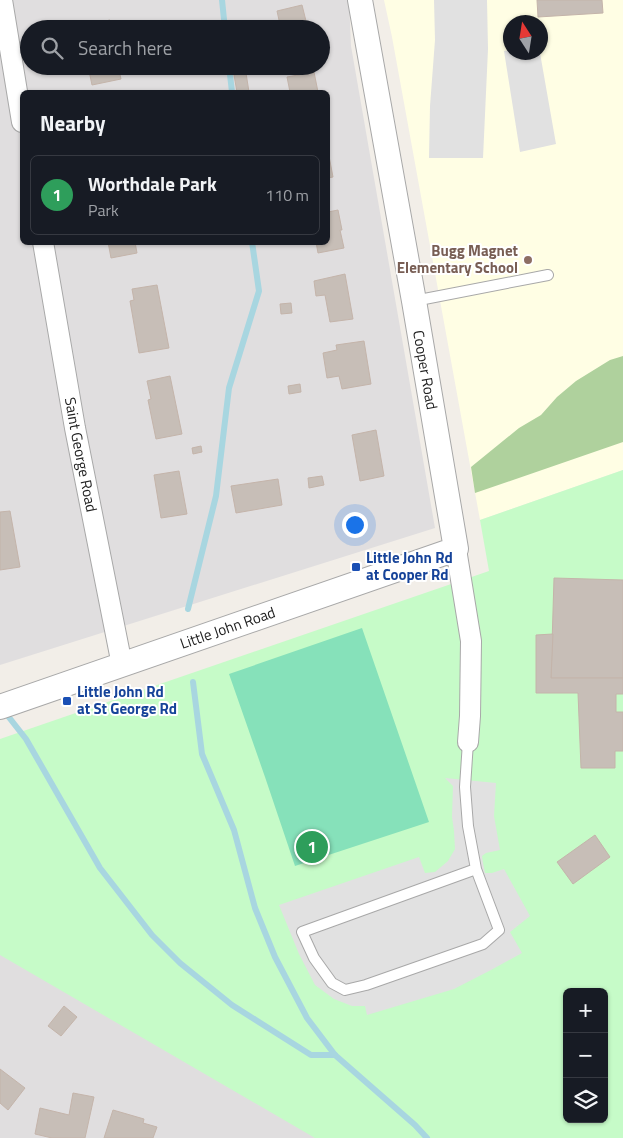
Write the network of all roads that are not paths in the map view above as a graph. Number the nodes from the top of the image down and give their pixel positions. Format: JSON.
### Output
{"nodes":[{"id":1,"x":2,"y":0,"type":"edge"},
{"id":2,"x":360,"y":0,"type":"edge"},
{"id":3,"x":20,"y":110,"type":"edge"},
{"id":4,"x":44,"y":245,"type":"edge"},
{"id":5,"x":548,"y":275,"type":"dead end"},
{"id":6,"x":414,"y":301,"type":"junction"},
{"id":7,"x":456,"y":549,"type":"junction"},
{"id":8,"x":122,"y":665,"type":"junction"},
{"id":9,"x":0,"y":707,"type":"edge"},
{"id":10,"x":468,"y":742,"type":"joint"},
{"id":11,"x":476,"y":869,"type":"junction"}],
"edges":[{"from":1,"to":3,"type":"street"},
{"from":2,"to":6,"type":"street","name":"Cooper Road"},
{"from":4,"to":8,"type":"street","name":"Saint George Road"},
{"from":5,"to":6,"type":"lane"},
{"from":6,"to":7,"type":"street","name":"Cooper Road"},
{"from":7,"to":8,"type":"street","name":"Little John Road"},
{"from":7,"to":10,"type":"street","name":"Cooper Road"},
{"from":8,"to":9,"type":"street","name":"Little John Road"},
{"from":10,"to":11,"type":"lane"},
{"from":11,"to":11,"type":"lane"}]}
